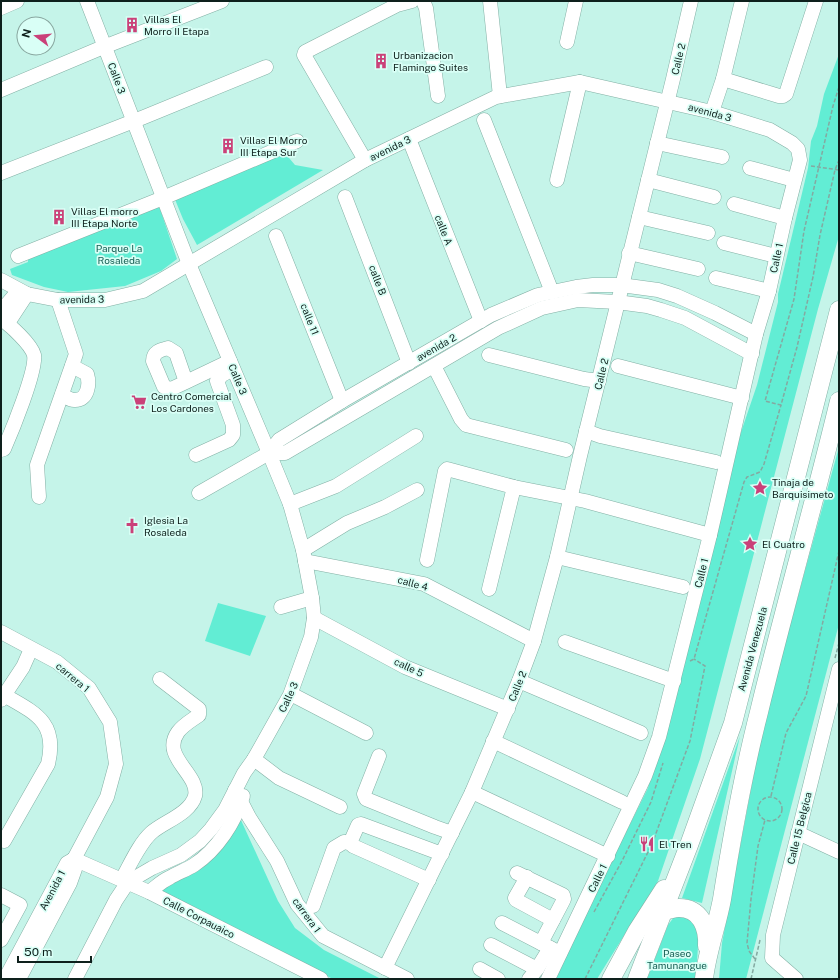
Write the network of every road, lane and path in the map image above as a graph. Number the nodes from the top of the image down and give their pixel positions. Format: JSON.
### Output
{"nodes":[{"id":1,"x":17,"y":1,"type":"edge"},
{"id":2,"x":88,"y":1,"type":"edge"},
{"id":3,"x":222,"y":1,"type":"edge"},
{"id":4,"x":412,"y":1,"type":"edge"},
{"id":5,"x":423,"y":1,"type":"edge"},
{"id":6,"x":490,"y":1,"type":"edge"},
{"id":7,"x":576,"y":1,"type":"edge"},
{"id":8,"x":691,"y":1,"type":"edge"},
{"id":9,"x":742,"y":1,"type":"edge"},
{"id":10,"x":816,"y":1,"type":"edge"},
{"id":11,"x":1,"y":8,"type":"edge"},
{"id":12,"x":567,"y":42,"type":"dead end"},
{"id":13,"x":105,"y":47,"type":"junction"},
{"id":14,"x":266,"y":67,"type":"dead end"},
{"id":15,"x":723,"y":79,"type":"junction"},
{"id":16,"x":580,"y":82,"type":"junction"},
{"id":17,"x":839,"y":87,"type":"edge"},
{"id":18,"x":1,"y":90,"type":"edge"},
{"id":19,"x":438,"y":96,"type":"dead end"},
{"id":20,"x":500,"y":96,"type":"junction"},
{"id":21,"x":667,"y":101,"type":"junction"},
{"id":22,"x":712,"y":112,"type":"junction"},
{"id":23,"x":484,"y":120,"type":"dead end"},
{"id":24,"x":134,"y":121,"type":"junction"},
{"id":25,"x":409,"y":139,"type":"junction"},
{"id":26,"x":297,"y":141,"type":"dead end"},
{"id":27,"x":657,"y":143,"type":"junction"},
{"id":28,"x":798,"y":149,"type":"joint"},
{"id":29,"x":722,"y":158,"type":"dead end"},
{"id":30,"x":366,"y":160,"type":"junction"},
{"id":31,"x":839,"y":160,"type":"edge"},
{"id":32,"x":809,"y":166,"type":"dead end"},
{"id":33,"x":819,"y":167,"type":"junction"},
{"id":34,"x":750,"y":168,"type":"dead end"},
{"id":35,"x":835,"y":170,"type":"junction"},
{"id":36,"x":839,"y":170,"type":"edge"},
{"id":37,"x":1,"y":173,"type":"edge"},
{"id":38,"x":557,"y":180,"type":"dead end"},
{"id":39,"x":648,"y":180,"type":"junction"},
{"id":40,"x":794,"y":180,"type":"junction"},
{"id":41,"x":345,"y":197,"type":"dead end"},
{"id":42,"x":714,"y":197,"type":"dead end"},
{"id":43,"x":163,"y":198,"type":"junction"},
{"id":44,"x":734,"y":204,"type":"dead end"},
{"id":45,"x":639,"y":217,"type":"junction"},
{"id":46,"x":785,"y":218,"type":"junction"},
{"id":47,"x":708,"y":234,"type":"dead end"},
{"id":48,"x":276,"y":236,"type":"dead end"},
{"id":49,"x":724,"y":243,"type":"dead end"},
{"id":50,"x":629,"y":253,"type":"junction"},
{"id":51,"x":18,"y":256,"type":"dead end"},
{"id":52,"x":776,"y":256,"type":"junction"},
{"id":53,"x":189,"y":264,"type":"junction"},
{"id":54,"x":698,"y":269,"type":"dead end"},
{"id":55,"x":716,"y":278,"type":"dead end"},
{"id":56,"x":1,"y":280,"type":"edge"},
{"id":57,"x":622,"y":286,"type":"junction"},
{"id":58,"x":769,"y":291,"type":"junction"},
{"id":59,"x":23,"y":292,"type":"junction"},
{"id":60,"x":552,"y":292,"type":"junction"},
{"id":61,"x":58,"y":300,"type":"junction"},
{"id":62,"x":617,"y":302,"type":"junction"},
{"id":63,"x":839,"y":310,"type":"edge"},
{"id":64,"x":3,"y":318,"type":"edge"},
{"id":65,"x":481,"y":321,"type":"junction"},
{"id":66,"x":756,"y":334,"type":"junction"},
{"id":67,"x":752,"y":354,"type":"junction"},
{"id":68,"x":489,"y":355,"type":"dead end"},
{"id":69,"x":409,"y":362,"type":"junction"},
{"id":70,"x":232,"y":365,"type":"junction"},
{"id":71,"x":72,"y":366,"type":"junction"},
{"id":72,"x":434,"y":366,"type":"junction"},
{"id":73,"x":618,"y":366,"type":"dead end"},
{"id":74,"x":599,"y":381,"type":"junction"},
{"id":75,"x":186,"y":382,"type":"dead end"},
{"id":76,"x":62,"y":395,"type":"junction"},
{"id":77,"x":742,"y":398,"type":"junction"},
{"id":78,"x":342,"y":401,"type":"junction"},
{"id":79,"x":839,"y":401,"type":"edge"},
{"id":80,"x":781,"y":406,"type":"junction"},
{"id":81,"x":586,"y":431,"type":"junction"},
{"id":82,"x":416,"y":436,"type":"dead end"},
{"id":83,"x":1,"y":450,"type":"edge"},
{"id":84,"x":566,"y":450,"type":"dead end"},
{"id":85,"x":269,"y":453,"type":"junction"},
{"id":86,"x":196,"y":455,"type":"dead end"},
{"id":87,"x":716,"y":462,"type":"dead end"},
{"id":88,"x":514,"y":487,"type":"junction"},
{"id":89,"x":417,"y":490,"type":"dead end"},
{"id":90,"x":199,"y":493,"type":"dead end"},
{"id":91,"x":39,"y":496,"type":"dead end"},
{"id":92,"x":571,"y":498,"type":"junction"},
{"id":93,"x":290,"y":504,"type":"junction"},
{"id":94,"x":710,"y":535,"type":"junction"},
{"id":95,"x":839,"y":551,"type":"edge"},
{"id":96,"x":304,"y":555,"type":"junction"},
{"id":97,"x":557,"y":557,"type":"junction"},
{"id":98,"x":427,"y":560,"type":"dead end"},
{"id":99,"x":683,"y":587,"type":"dead end"},
{"id":100,"x":489,"y":589,"type":"dead end"},
{"id":101,"x":312,"y":598,"type":"junction"},
{"id":102,"x":281,"y":607,"type":"dead end"},
{"id":103,"x":314,"y":618,"type":"junction"},
{"id":104,"x":1,"y":632,"type":"edge"},
{"id":105,"x":534,"y":641,"type":"junction"},
{"id":106,"x":566,"y":642,"type":"dead end"},
{"id":107,"x":31,"y":650,"type":"junction"},
{"id":108,"x":839,"y":669,"type":"edge"},
{"id":109,"x":160,"y":679,"type":"dead end"},
{"id":110,"x":519,"y":681,"type":"junction"},
{"id":111,"x":674,"y":681,"type":"junction"},
{"id":112,"x":836,"y":693,"type":"edge"},
{"id":113,"x":291,"y":694,"type":"junction"},
{"id":114,"x":2,"y":697,"type":"edge"},
{"id":115,"x":508,"y":709,"type":"junction"},
{"id":116,"x":366,"y":733,"type":"dead end"},
{"id":117,"x":641,"y":733,"type":"dead end"},
{"id":118,"x":493,"y":741,"type":"junction"},
{"id":119,"x":379,"y":756,"type":"dead end"},
{"id":120,"x":254,"y":759,"type":"junction"},
{"id":121,"x":472,"y":792,"type":"junction"},
{"id":122,"x":238,"y":796,"type":"junction"},
{"id":123,"x":771,"y":796,"type":"junction"},
{"id":124,"x":622,"y":802,"type":"dead end"},
{"id":125,"x":340,"y":807,"type":"dead end"},
{"id":126,"x":765,"y":820,"type":"junction"},
{"id":127,"x":452,"y":833,"type":"junction"},
{"id":128,"x":798,"y":833,"type":"junction"},
{"id":129,"x":4,"y":842,"type":"dead end"},
{"id":130,"x":350,"y":842,"type":"junction"},
{"id":131,"x":839,"y":852,"type":"edge"},
{"id":132,"x":442,"y":854,"type":"junction"},
{"id":133,"x":608,"y":856,"type":"junction"},
{"id":134,"x":74,"y":859,"type":"junction"},
{"id":135,"x":429,"y":880,"type":"junction"},
{"id":136,"x":125,"y":881,"type":"junction"},
{"id":137,"x":149,"y":892,"type":"junction"},
{"id":138,"x":1,"y":895,"type":"edge"},
{"id":139,"x":313,"y":906,"type":"dead end"},
{"id":140,"x":553,"y":920,"type":"junction"},
{"id":141,"x":649,"y":920,"type":"junction"},
{"id":142,"x":502,"y":923,"type":"dead end"},
{"id":143,"x":1,"y":940,"type":"edge"},
{"id":144,"x":491,"y":945,"type":"dead end"},
{"id":145,"x":550,"y":948,"type":"junction"},
{"id":146,"x":755,"y":959,"type":"dead end"},
{"id":147,"x":386,"y":968,"type":"junction"},
{"id":148,"x":480,"y":969,"type":"dead end"},
{"id":149,"x":533,"y":974,"type":"edge"},
{"id":150,"x":705,"y":974,"type":"edge"},
{"id":151,"x":5,"y":979,"type":"edge"},
{"id":152,"x":19,"y":979,"type":"edge"},
{"id":153,"x":75,"y":979,"type":"edge"},
{"id":154,"x":321,"y":979,"type":"edge"},
{"id":155,"x":407,"y":979,"type":"edge"},
{"id":156,"x":498,"y":979,"type":"edge"},
{"id":157,"x":548,"y":979,"type":"edge"},
{"id":158,"x":585,"y":979,"type":"edge"},
{"id":159,"x":600,"y":979,"type":"edge"},
{"id":160,"x":611,"y":979,"type":"edge"},
{"id":161,"x":637,"y":979,"type":"edge"},
{"id":162,"x":796,"y":979,"type":"edge"}],
"edges":[{"from":1,"to":11,"type":"street"},
{"from":2,"to":13,"type":"street","name":"Calle 3"},
{"from":3,"to":13,"type":"street"},
{"from":4,"to":30,"type":"street"},
{"from":5,"to":19,"type":"street"},
{"from":6,"to":20,"type":"street"},
{"from":7,"to":12,"type":"street"},
{"from":8,"to":21,"type":"street","name":"Calle 2"},
{"from":9,"to":15,"type":"street"},
{"from":10,"to":15,"type":"street"},
{"from":13,"to":18,"type":"street"},
{"from":13,"to":24,"type":"street","name":"Calle 3"},
{"from":14,"to":24,"type":"street"},
{"from":15,"to":22,"type":"street"},
{"from":16,"to":20,"type":"street","name":"avenida 3"},
{"from":16,"to":21,"type":"street","name":"avenida 3"},
{"from":16,"to":38,"type":"street"},
{"from":17,"to":33,"type":"path"},
{"from":20,"to":25,"type":"street","name":"avenida 3"},
{"from":21,"to":22,"type":"street","name":"avenida 3"},
{"from":21,"to":27,"type":"street","name":"Calle 2"},
{"from":22,"to":28,"type":"street","name":"avenida 3"},
{"from":23,"to":60,"type":"street"},
{"from":24,"to":37,"type":"street"},
{"from":24,"to":43,"type":"street","name":"Calle 3"},
{"from":25,"to":30,"type":"street","name":"avenida 3"},
{"from":25,"to":65,"type":"street","name":"calle A"},
{"from":26,"to":43,"type":"street"},
{"from":27,"to":29,"type":"street"},
{"from":27,"to":39,"type":"street","name":"Calle 2"},
{"from":28,"to":40,"type":"street","name":"Calle 1"},
{"from":30,"to":53,"type":"street","name":"avenida 3"},
{"from":31,"to":35,"type":"path"},
{"from":32,"to":33,"type":"path"},
{"from":33,"to":35,"type":"path"},
{"from":33,"to":80,"type":"path"},
{"from":34,"to":40,"type":"street"},
{"from":35,"to":36,"type":"path"},
{"from":35,"to":80,"type":"path"},
{"from":39,"to":42,"type":"street"},
{"from":39,"to":45,"type":"street","name":"Calle 2"},
{"from":40,"to":46,"type":"street","name":"Calle 1"},
{"from":41,"to":69,"type":"street","name":"calle B"},
{"from":43,"to":51,"type":"street"},
{"from":43,"to":53,"type":"street","name":"Calle 3"},
{"from":44,"to":46,"type":"street"},
{"from":45,"to":47,"type":"street"},
{"from":45,"to":50,"type":"street","name":"Calle 2"},
{"from":46,"to":52,"type":"street","name":"Calle 1"},
{"from":48,"to":78,"type":"street","name":"calle 11"},
{"from":49,"to":52,"type":"street"},
{"from":50,"to":54,"type":"street"},
{"from":50,"to":57,"type":"street","name":"Calle 2"},
{"from":52,"to":58,"type":"street","name":"Calle 1"},
{"from":53,"to":61,"type":"street","name":"avenida 3"},
{"from":53,"to":70,"type":"street","name":"Calle 3"},
{"from":55,"to":58,"type":"street"},
{"from":56,"to":59,"type":"street","name":"avenida 3"},
{"from":57,"to":60,"type":"street","name":"avenida 2"},
{"from":57,"to":62,"type":"street","name":"Calle 2"},
{"from":57,"to":66,"type":"street","name":"avenida 2"},
{"from":58,"to":66,"type":"street","name":"Calle 1"},
{"from":59,"to":61,"type":"street","name":"avenida 3"},
{"from":59,"to":64,"type":"street"},
{"from":60,"to":65,"type":"street","name":"avenida 2"},
{"from":61,"to":71,"type":"street"},
{"from":62,"to":67,"type":"street"},
{"from":62,"to":72,"type":"street"},
{"from":62,"to":74,"type":"street","name":"Calle 2"},
{"from":63,"to":141,"type":"main road","name":"Avenida Venezuela"},
{"from":64,"to":83,"type":"street"},
{"from":65,"to":69,"type":"street","name":"avenida 2"},
{"from":66,"to":67,"type":"street","name":"Calle 1"},
{"from":67,"to":77,"type":"street","name":"Calle 1"},
{"from":68,"to":74,"type":"street"},
{"from":69,"to":78,"type":"street","name":"avenida 2"},
{"from":70,"to":75,"type":"street"},
{"from":70,"to":85,"type":"street","name":"Calle 3"},
{"from":70,"to":86,"type":"street"},
{"from":71,"to":76,"type":"street"},
{"from":71,"to":76,"type":"street"},
{"from":72,"to":84,"type":"street"},
{"from":72,"to":85,"type":"street"},
{"from":73,"to":77,"type":"street"},
{"from":74,"to":81,"type":"street","name":"Calle 2"},
{"from":76,"to":91,"type":"street"},
{"from":77,"to":94,"type":"street","name":"Calle 1"},
{"from":78,"to":85,"type":"street","name":"avenida 2"},
{"from":79,"to":150,"type":"main road"},
{"from":80,"to":158,"type":"path"},
{"from":81,"to":87,"type":"street"},
{"from":81,"to":92,"type":"street","name":"Calle 2"},
{"from":82,"to":93,"type":"street"},
{"from":85,"to":90,"type":"street"},
{"from":85,"to":93,"type":"street","name":"Calle 3"},
{"from":88,"to":92,"type":"street"},
{"from":88,"to":98,"type":"street"},
{"from":88,"to":100,"type":"street"},
{"from":89,"to":96,"type":"street"},
{"from":92,"to":94,"type":"street"},
{"from":92,"to":97,"type":"street","name":"Calle 2"},
{"from":93,"to":96,"type":"street","name":"Calle 3"},
{"from":94,"to":111,"type":"street","name":"Calle 1"},
{"from":95,"to":123,"type":"path"},
{"from":96,"to":101,"type":"street","name":"Calle 3"},
{"from":96,"to":105,"type":"street","name":"calle 4"},
{"from":97,"to":99,"type":"street","name":"Calle 1"},
{"from":97,"to":105,"type":"street","name":"Calle 2"},
{"from":101,"to":102,"type":"street"},
{"from":101,"to":103,"type":"street","name":"Calle 3"},
{"from":103,"to":113,"type":"street","name":"Calle 3"},
{"from":103,"to":115,"type":"street","name":"calle 5"},
{"from":104,"to":107,"type":"street","name":"carrera 1"},
{"from":105,"to":110,"type":"street","name":"Calle 2"},
{"from":106,"to":111,"type":"street"},
{"from":107,"to":114,"type":"street"},
{"from":107,"to":134,"type":"street","name":"carrera 1"},
{"from":108,"to":112,"type":"street","name":"Calle 15 Belgica"},
{"from":109,"to":136,"type":"street"},
{"from":110,"to":115,"type":"street","name":"Calle 2"},
{"from":110,"to":117,"type":"street"},
{"from":111,"to":133,"type":"street","name":"Calle 1"},
{"from":112,"to":128,"type":"street","name":"Calle 15 Belgica"},
{"from":113,"to":116,"type":"street"},
{"from":113,"to":120,"type":"street","name":"Calle 3"},
{"from":114,"to":129,"type":"street"},
{"from":115,"to":118,"type":"street","name":"Calle 2"},
{"from":118,"to":121,"type":"street","name":"Calle 2"},
{"from":118,"to":124,"type":"street"},
{"from":119,"to":127,"type":"street"},
{"from":120,"to":122,"type":"street","name":"Calle 3"},
{"from":120,"to":125,"type":"street"},
{"from":121,"to":127,"type":"street","name":"Calle 2"},
{"from":121,"to":133,"type":"street","name":"Calle 1"},
{"from":122,"to":136,"type":"street"},
{"from":122,"to":137,"type":"street"},
{"from":122,"to":147,"type":"street","name":"carrera 1"},
{"from":123,"to":126,"type":"path"},
{"from":123,"to":126,"type":"path"},
{"from":126,"to":146,"type":"path"},
{"from":127,"to":132,"type":"street","name":"Calle 2"},
{"from":128,"to":131,"type":"street"},
{"from":128,"to":162,"type":"street","name":"Calle 15 Belgica"},
{"from":130,"to":132,"type":"street"},
{"from":130,"to":135,"type":"street"},
{"from":130,"to":139,"type":"street"},
{"from":132,"to":135,"type":"street","name":"Calle 2"},
{"from":133,"to":145,"type":"street","name":"Calle 1"},
{"from":134,"to":136,"type":"street","name":"Calle Corpauaico"},
{"from":134,"to":151,"type":"street","name":"Avenida 1"},
{"from":134,"to":152,"type":"street","name":"Avenida 1"},
{"from":135,"to":147,"type":"street","name":"Calle 2"},
{"from":136,"to":137,"type":"street","name":"Calle Corpauaico"},
{"from":136,"to":153,"type":"street"},
{"from":137,"to":154,"type":"street","name":"Calle Corpauaico"},
{"from":138,"to":143,"type":"street"},
{"from":140,"to":140,"type":"street"},
{"from":140,"to":145,"type":"street"},
{"from":141,"to":150,"type":"main road"},
{"from":141,"to":159,"type":"main road"},
{"from":141,"to":160,"type":"main road"},
{"from":141,"to":161,"type":"main road"},
{"from":142,"to":145,"type":"street"},
{"from":144,"to":149,"type":"street"},
{"from":145,"to":149,"type":"street"},
{"from":145,"to":157,"type":"street","name":"Calle 1"},
{"from":147,"to":155,"type":"street","name":"carrera 1"},
{"from":148,"to":156,"type":"street"}]}
